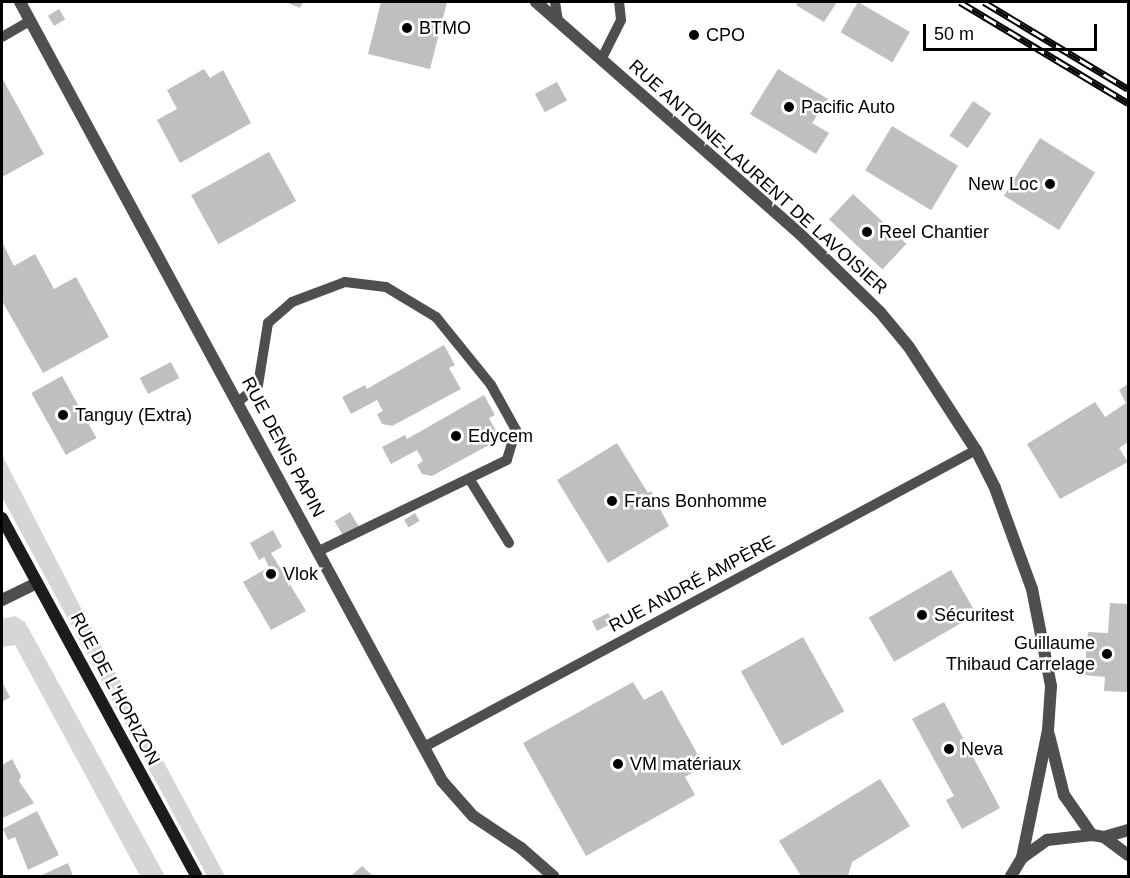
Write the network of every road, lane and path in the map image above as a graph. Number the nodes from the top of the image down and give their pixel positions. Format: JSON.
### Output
{"nodes":[{"id":1,"x":20,"y":2,"type":"edge"},
{"id":2,"x":536,"y":2,"type":"edge"},
{"id":3,"x":555,"y":2,"type":"edge"},
{"id":4,"x":619,"y":2,"type":"edge"},
{"id":5,"x":558,"y":20,"type":"junction"},
{"id":6,"x":30,"y":21,"type":"junction"},
{"id":7,"x":2,"y":37,"type":"edge"},
{"id":8,"x":602,"y":58,"type":"junction"},
{"id":9,"x":238,"y":402,"type":"junction"},
{"id":10,"x":976,"y":450,"type":"junction"},
{"id":11,"x":470,"y":480,"type":"junction"},
{"id":12,"x":2,"y":518,"type":"edge"},
{"id":13,"x":509,"y":543,"type":"dead end"},
{"id":14,"x":319,"y":551,"type":"junction"},
{"id":15,"x":37,"y":583,"type":"junction"},
{"id":16,"x":2,"y":600,"type":"edge"},
{"id":17,"x":1048,"y":730,"type":"junction"},
{"id":18,"x":424,"y":747,"type":"junction"},
{"id":19,"x":1128,"y":830,"type":"edge"},
{"id":20,"x":1098,"y":836,"type":"junction"},
{"id":21,"x":1128,"y":855,"type":"edge"},
{"id":22,"x":1022,"y":858,"type":"junction"},
{"id":23,"x":196,"y":876,"type":"edge"},
{"id":24,"x":552,"y":876,"type":"edge"},
{"id":25,"x":1011,"y":876,"type":"edge"}],
"edges":[{"from":1,"to":6,"type":"street","name":"RUE DENIS PAPIN"},
{"from":2,"to":5,"type":"street","name":"RUE ANTOINE-LAURENT DE LAVOISIER"},
{"from":3,"to":5,"type":"lane"},
{"from":4,"to":8,"type":"lane"},
{"from":5,"to":8,"type":"street","name":"RUE ANTOINE-LAURENT DE LAVOISIER"},
{"from":6,"to":7,"type":"lane"},
{"from":6,"to":9,"type":"street","name":"RUE DENIS PAPIN"},
{"from":8,"to":10,"type":"street","name":"RUE ANTOINE-LAURENT DE LAVOISIER"},
{"from":9,"to":11,"type":"lane"},
{"from":9,"to":14,"type":"street","name":"RUE DENIS PAPIN"},
{"from":10,"to":17,"type":"street","name":"RUE ANTOINE-LAURENT DE LAVOISIER"},
{"from":10,"to":18,"type":"lane","name":"RUE ANDRÉ AMPÈRE"},
{"from":11,"to":13,"type":"lane"},
{"from":11,"to":14,"type":"lane"},
{"from":12,"to":15,"type":"main road","name":"RUE DE L'HORIZON"},
{"from":14,"to":18,"type":"street","name":"RUE DENIS PAPIN"},
{"from":15,"to":16,"type":"street"},
{"from":15,"to":23,"type":"main road","name":"RUE DE L'HORIZON"},
{"from":17,"to":20,"type":"street","name":"RUE ANTOINE-LAURENT DE LAVOISIER"},
{"from":17,"to":22,"type":"street","name":"RUE ANTOINE-LAURENT DE LAVOISIER"},
{"from":18,"to":24,"type":"street","name":"RUE DENIS PAPIN"},
{"from":19,"to":20,"type":"street"},
{"from":20,"to":21,"type":"street","name":"RUE ANTOINE-LAURENT DE LAVOISIER"},
{"from":20,"to":22,"type":"street"},
{"from":22,"to":25,"type":"street"}]}
